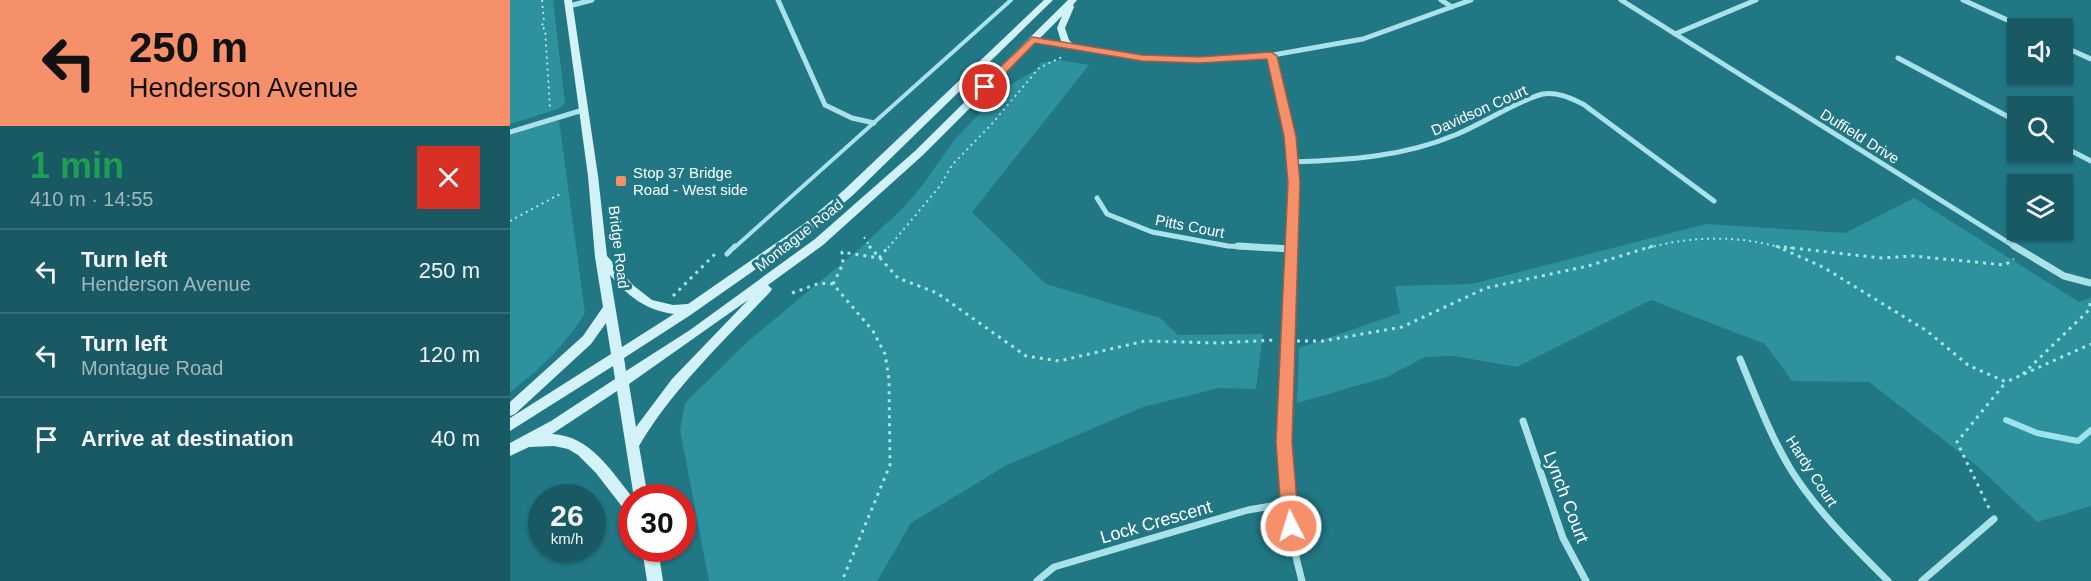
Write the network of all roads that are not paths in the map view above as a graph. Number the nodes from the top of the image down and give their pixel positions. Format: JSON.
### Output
{"nodes":[{"id":1,"x":592,"y":0,"type":"edge"},
{"id":2,"x":778,"y":0,"type":"edge"},
{"id":3,"x":1011,"y":0,"type":"edge"},
{"id":4,"x":1049,"y":0,"type":"edge"},
{"id":5,"x":1073,"y":0,"type":"edge"},
{"id":6,"x":1441,"y":0,"type":"edge"},
{"id":7,"x":1471,"y":0,"type":"edge"},
{"id":8,"x":1621,"y":0,"type":"edge"},
{"id":9,"x":1756,"y":0,"type":"edge"},
{"id":10,"x":1963,"y":0,"type":"edge"},
{"id":11,"x":568,"y":3,"type":"edge"},
{"id":12,"x":1452,"y":8,"type":"junction"},
{"id":13,"x":2007,"y":20,"type":"edge"},
{"id":14,"x":1675,"y":34,"type":"junction"},
{"id":15,"x":1012,"y":36,"type":"junction"},
{"id":16,"x":1032,"y":40,"type":"junction"},
{"id":17,"x":1071,"y":47,"type":"junction"},
{"id":18,"x":2073,"y":51,"type":"edge"},
{"id":19,"x":1271,"y":56,"type":"junction"},
{"id":20,"x":1898,"y":58,"type":"dead end"},
{"id":21,"x":2091,"y":59,"type":"edge"},
{"id":22,"x":583,"y":110,"type":"junction"},
{"id":23,"x":2007,"y":116,"type":"edge"},
{"id":24,"x":874,"y":123,"type":"junction"},
{"id":25,"x":510,"y":132,"type":"edge"},
{"id":26,"x":2073,"y":152,"type":"edge"},
{"id":27,"x":2091,"y":161,"type":"edge"},
{"id":28,"x":1292,"y":162,"type":"junction"},
{"id":29,"x":1097,"y":198,"type":"dead end"},
{"id":30,"x":1714,"y":201,"type":"dead end"},
{"id":31,"x":1291,"y":249,"type":"junction"},
{"id":32,"x":727,"y":254,"type":"dead end"},
{"id":33,"x":601,"y":257,"type":"junction"},
{"id":34,"x":794,"y":261,"type":"junction"},
{"id":35,"x":2091,"y":283,"type":"edge"},
{"id":36,"x":609,"y":308,"type":"junction"},
{"id":37,"x":693,"y":308,"type":"junction"},
{"id":38,"x":618,"y":358,"type":"junction"},
{"id":39,"x":1740,"y":359,"type":"dead end"},
{"id":40,"x":621,"y":381,"type":"junction"},
{"id":41,"x":510,"y":410,"type":"edge"},
{"id":42,"x":1522,"y":421,"type":"dead end"},
{"id":43,"x":510,"y":425,"type":"edge"},
{"id":44,"x":528,"y":441,"type":"junction"},
{"id":45,"x":632,"y":446,"type":"junction"},
{"id":46,"x":510,"y":450,"type":"edge"},
{"id":47,"x":639,"y":484,"type":"edge"},
{"id":48,"x":618,"y":491,"type":"edge"},
{"id":49,"x":1289,"y":503,"type":"junction"},
{"id":50,"x":1994,"y":519,"type":"road end"},
{"id":51,"x":652,"y":562,"type":"edge"},
{"id":52,"x":655,"y":581,"type":"edge"},
{"id":53,"x":1037,"y":581,"type":"edge"},
{"id":54,"x":1302,"y":581,"type":"edge"},
{"id":55,"x":1586,"y":581,"type":"edge"},
{"id":56,"x":1888,"y":581,"type":"edge"},
{"id":57,"x":1922,"y":581,"type":"edge"}],
"edges":[{"from":1,"to":11,"type":"street"},
{"from":2,"to":24,"type":"street"},
{"from":3,"to":24,"type":"lane"},
{"from":4,"to":15,"type":"main road","name":"Montague Road"},
{"from":5,"to":16,"type":"main road","name":"Montague Road"},
{"from":5,"to":17,"type":"main road"},
{"from":6,"to":12,"type":"street"},
{"from":7,"to":12,"type":"street"},
{"from":8,"to":14,"type":"street","name":"Duffield Drive"},
{"from":9,"to":14,"type":"street"},
{"from":10,"to":13,"type":"street"},
{"from":11,"to":22,"type":"main road","name":"Bridge Road"},
{"from":12,"to":19,"type":"street"},
{"from":14,"to":35,"type":"street","name":"Duffield Drive"},
{"from":15,"to":16,"type":"main road"},
{"from":15,"to":37,"type":"main road","name":"Montague Road"},
{"from":16,"to":17,"type":"street"},
{"from":16,"to":34,"type":"main road","name":"Montague Road"},
{"from":17,"to":19,"type":"street"},
{"from":18,"to":21,"type":"street"},
{"from":19,"to":28,"type":"street"},
{"from":20,"to":23,"type":"street"},
{"from":22,"to":25,"type":"street"},
{"from":22,"to":33,"type":"main road","name":"Bridge Road"},
{"from":24,"to":32,"type":"lane"},
{"from":26,"to":27,"type":"street"},
{"from":28,"to":30,"type":"street","name":"Davidson Court"},
{"from":28,"to":31,"type":"street"},
{"from":29,"to":31,"type":"street","name":"Pitts Court"},
{"from":31,"to":49,"type":"street"},
{"from":33,"to":36,"type":"main road","name":"Bridge Road"},
{"from":33,"to":37,"type":"main road"},
{"from":34,"to":40,"type":"main road","name":"Montague Road"},
{"from":34,"to":45,"type":"main road"},
{"from":36,"to":38,"type":"main road","name":"Bridge Road"},
{"from":36,"to":41,"type":"main road"},
{"from":37,"to":38,"type":"main road","name":"Montague Road"},
{"from":38,"to":40,"type":"main road","name":"Bridge Road"},
{"from":38,"to":43,"type":"main road","name":"Montague Road"},
{"from":39,"to":56,"type":"street","name":"Hardy Court"},
{"from":40,"to":44,"type":"main road","name":"Montague Road"},
{"from":40,"to":45,"type":"main road","name":"Bridge Road"},
{"from":42,"to":55,"type":"street","name":"Lynch Court"},
{"from":44,"to":46,"type":"main road","name":"Montague Road"},
{"from":44,"to":48,"type":"main road"},
{"from":45,"to":47,"type":"main road","name":"Bridge Road"},
{"from":49,"to":53,"type":"street","name":"Lock Crescent"},
{"from":49,"to":54,"type":"street"},
{"from":50,"to":57,"type":"street"},
{"from":51,"to":52,"type":"main road"}]}
